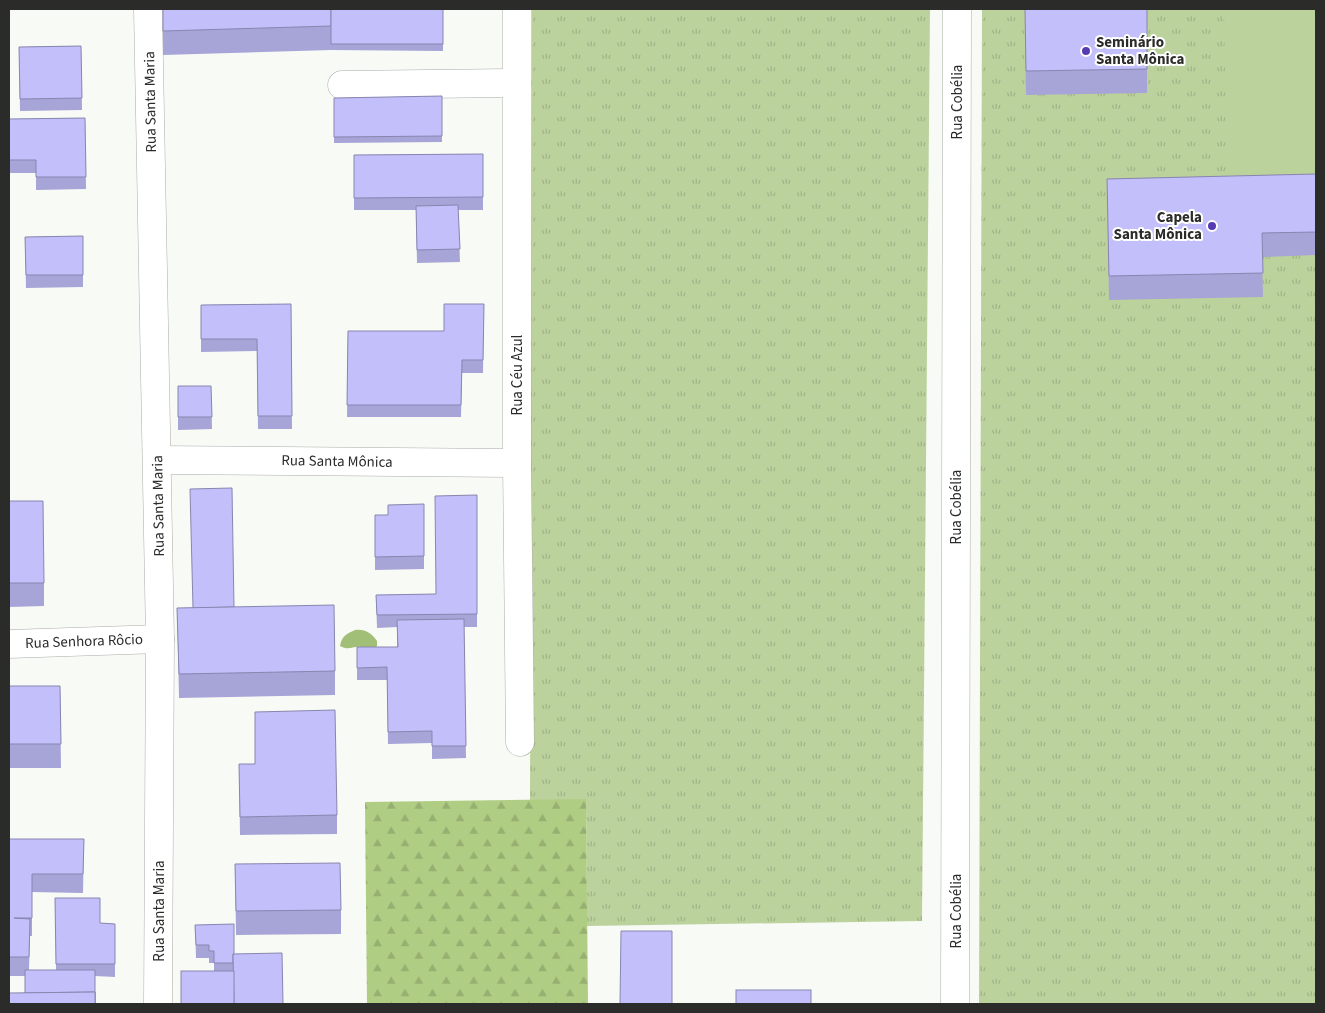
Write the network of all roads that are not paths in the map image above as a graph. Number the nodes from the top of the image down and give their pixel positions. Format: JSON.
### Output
{"nodes":[{"id":1,"x":148,"y":9,"type":"edge"},
{"id":2,"x":517,"y":9,"type":"edge"},
{"id":3,"x":958,"y":9,"type":"edge"},
{"id":4,"x":517,"y":82,"type":"junction"},
{"id":5,"x":342,"y":85,"type":"dead end"},
{"id":6,"x":157,"y":460,"type":"junction"},
{"id":7,"x":517,"y":463,"type":"junction"},
{"id":8,"x":160,"y":639,"type":"junction"},
{"id":9,"x":9,"y":644,"type":"edge"},
{"id":10,"x":520,"y":742,"type":"dead end"},
{"id":11,"x":158,"y":1004,"type":"edge"},
{"id":12,"x":955,"y":1004,"type":"edge"}],
"edges":[{"from":1,"to":6,"type":"street","name":"Rua Santa Maria"},
{"from":2,"to":4,"type":"street","name":"Rua Céu Azul"},
{"from":3,"to":12,"type":"street","name":"Rua Cobélia"},
{"from":4,"to":5,"type":"street"},
{"from":4,"to":7,"type":"street","name":"Rua Céu Azul"},
{"from":6,"to":7,"type":"street","name":"Rua Santa Mônica"},
{"from":6,"to":8,"type":"street","name":"Rua Santa Maria"},
{"from":7,"to":10,"type":"street","name":"Rua Céu Azul"},
{"from":8,"to":9,"type":"street","name":"Rua Senhora Rôcio"},
{"from":8,"to":11,"type":"street","name":"Rua Santa Maria"}]}
